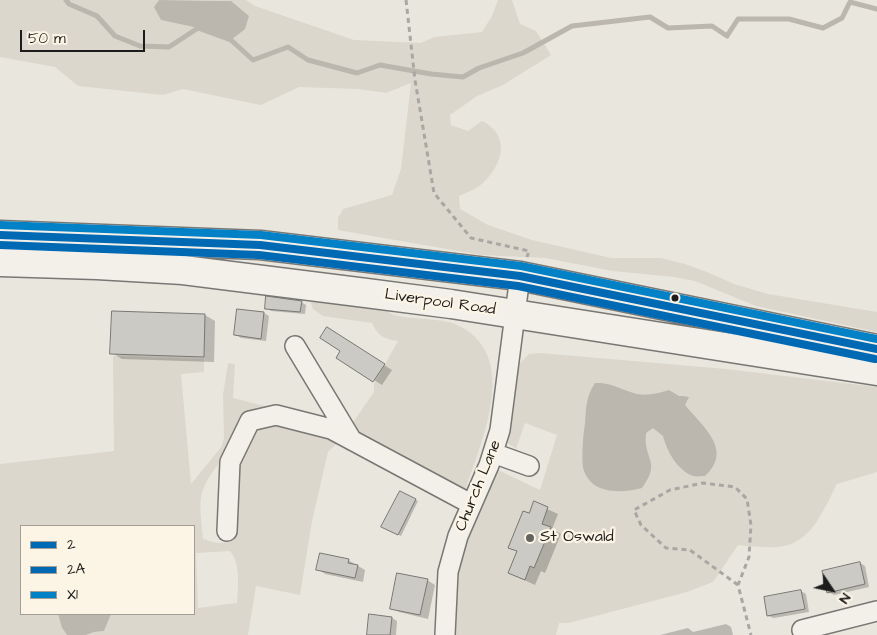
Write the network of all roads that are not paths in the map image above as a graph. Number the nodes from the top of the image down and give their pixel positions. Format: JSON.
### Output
{"nodes":[{"id":1,"x":0,"y":235,"type":"edge"},
{"id":2,"x":0,"y":262,"type":"edge"},
{"id":3,"x":520,"y":276,"type":"junction"},
{"id":4,"x":515,"y":314,"type":"junction"},
{"id":5,"x":294,"y":346,"type":"dead end"},
{"id":6,"x":877,"y":349,"type":"edge"},
{"id":7,"x":877,"y":371,"type":"edge"},
{"id":8,"x":351,"y":439,"type":"junction"},
{"id":9,"x":493,"y":453,"type":"junction"},
{"id":10,"x":529,"y":466,"type":"dead end"},
{"id":11,"x":471,"y":504,"type":"junction"},
{"id":12,"x":227,"y":531,"type":"dead end"},
{"id":13,"x":877,"y":611,"type":"edge"},
{"id":14,"x":802,"y":630,"type":"dead end"},
{"id":15,"x":445,"y":635,"type":"edge"}],
"edges":[{"from":1,"to":3,"type":"highway"},
{"from":2,"to":4,"type":"highway","name":"Liverpool Road"},
{"from":3,"to":4,"type":"street","name":"Church Lane"},
{"from":3,"to":6,"type":"highway"},
{"from":4,"to":7,"type":"highway","name":"Liverpool Road"},
{"from":4,"to":9,"type":"street","name":"Church Lane"},
{"from":5,"to":8,"type":"street"},
{"from":8,"to":11,"type":"street"},
{"from":8,"to":12,"type":"street"},
{"from":9,"to":10,"type":"street"},
{"from":9,"to":11,"type":"street","name":"Church Lane"},
{"from":11,"to":15,"type":"street","name":"Church Lane"},
{"from":13,"to":14,"type":"street"}]}
